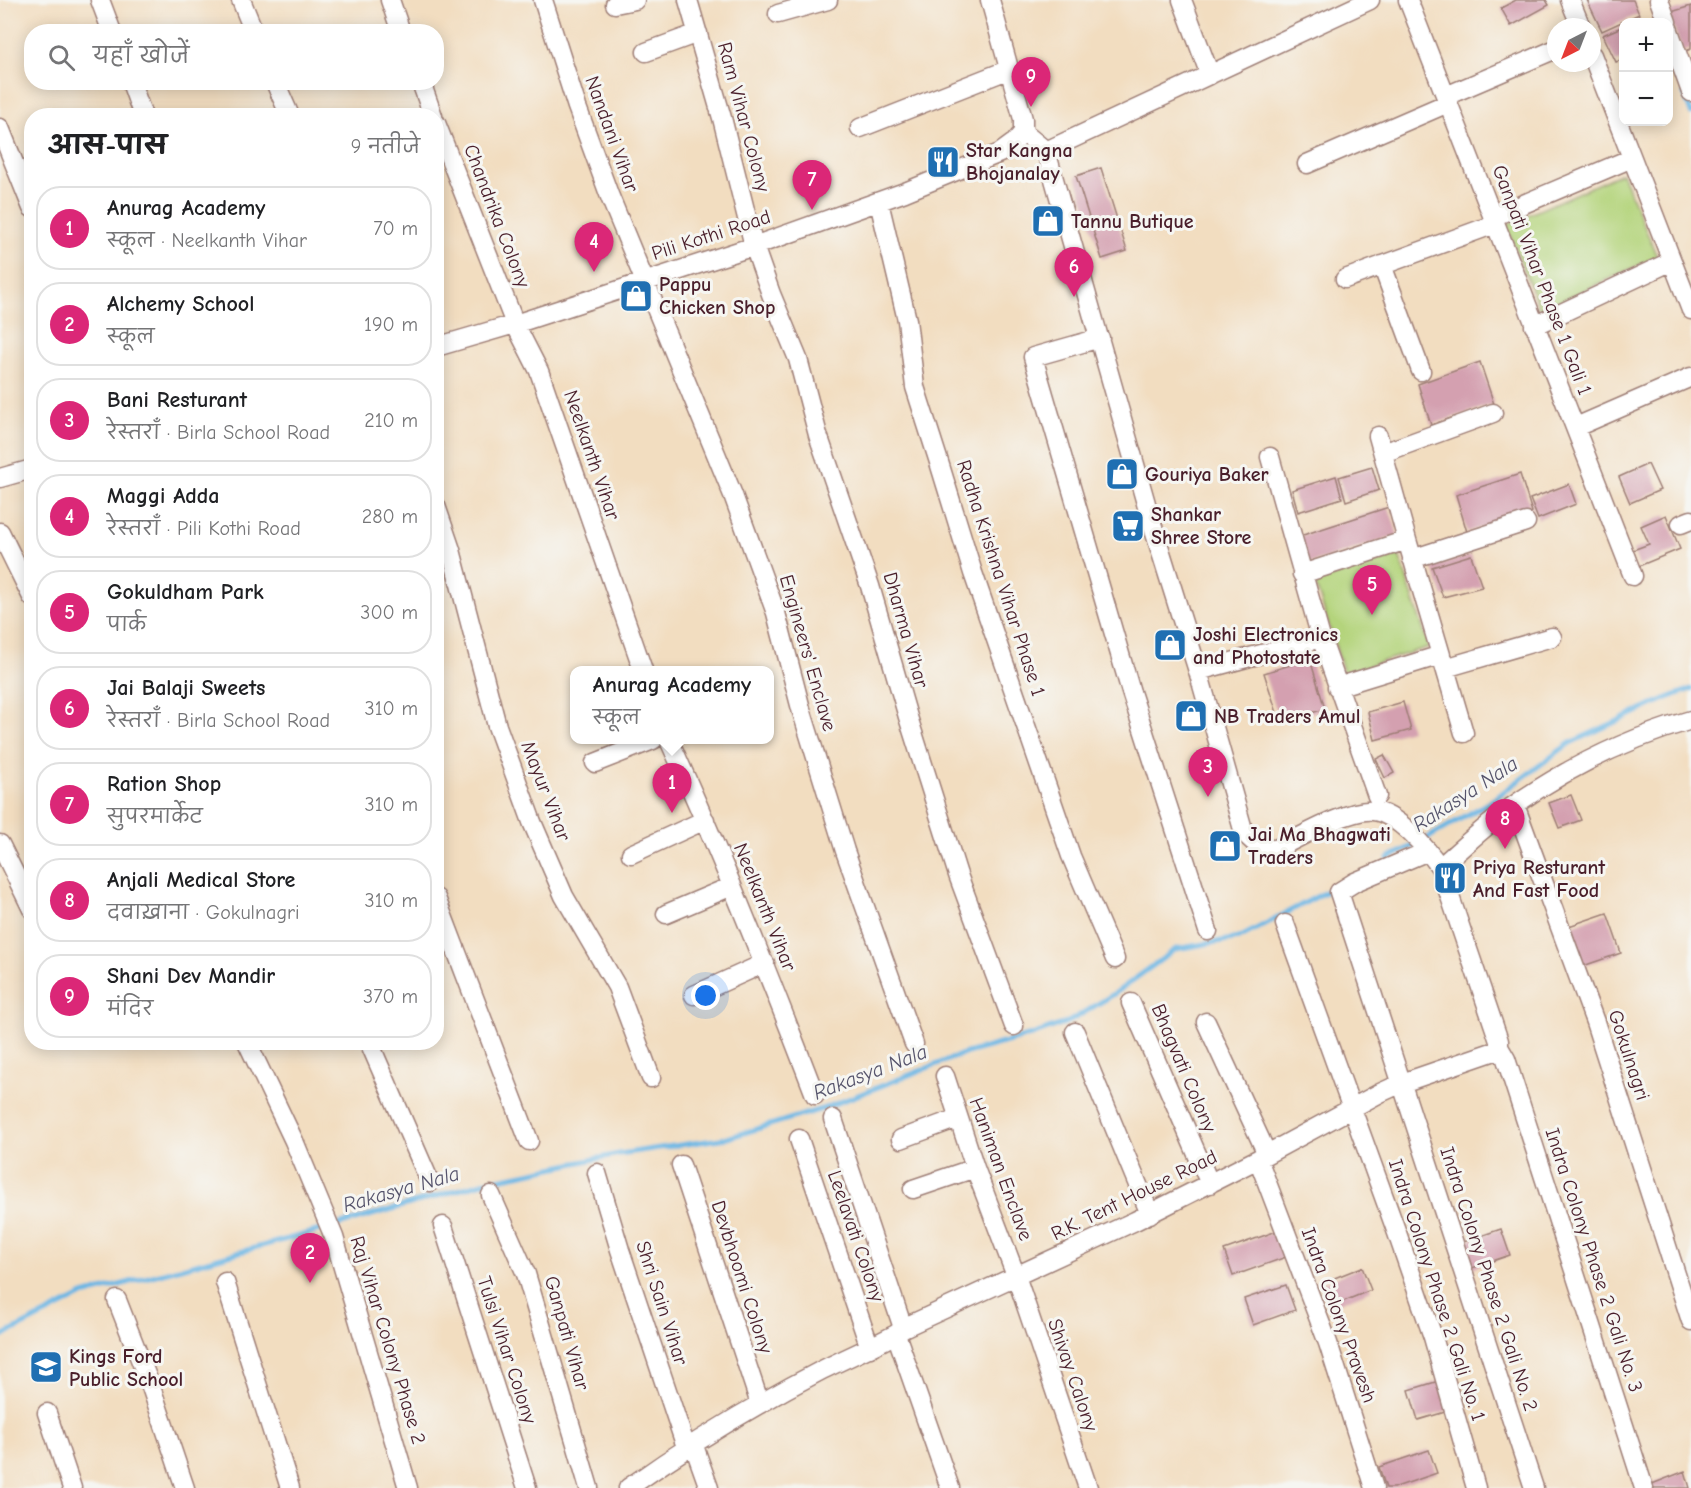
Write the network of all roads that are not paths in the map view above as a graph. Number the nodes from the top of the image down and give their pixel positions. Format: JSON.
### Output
{"nodes":[{"id":1,"x":100,"y":0,"type":"edge"},
{"id":2,"x":241,"y":0,"type":"edge"},
{"id":3,"x":390,"y":0,"type":"edge"},
{"id":4,"x":543,"y":0,"type":"edge"},
{"id":5,"x":635,"y":0,"type":"edge"},
{"id":6,"x":688,"y":0,"type":"edge"},
{"id":7,"x":828,"y":0,"type":"edge"},
{"id":8,"x":990,"y":0,"type":"edge"},
{"id":9,"x":1182,"y":0,"type":"edge"},
{"id":10,"x":1370,"y":0,"type":"edge"},
{"id":11,"x":1408,"y":0,"type":"edge"},
{"id":12,"x":1570,"y":0,"type":"edge"},
{"id":13,"x":1659,"y":0,"type":"edge"},
{"id":14,"x":615,"y":4,"type":"dead end"},
{"id":15,"x":778,"y":14,"type":"dead end"},
{"id":16,"x":1577,"y":18,"type":"edge"},
{"id":17,"x":1665,"y":18,"type":"edge"},
{"id":18,"x":109,"y":24,"type":"edge"},
{"id":19,"x":251,"y":24,"type":"edge"},
{"id":20,"x":398,"y":24,"type":"edge"},
{"id":21,"x":698,"y":33,"type":"junction"},
{"id":22,"x":1673,"y":42,"type":"edge"},
{"id":23,"x":646,"y":52,"type":"dead end"},
{"id":24,"x":1547,"y":53,"type":"edge"},
{"id":25,"x":1010,"y":69,"type":"junction"},
{"id":26,"x":1599,"y":72,"type":"edge"},
{"id":27,"x":1210,"y":75,"type":"junction"},
{"id":28,"x":134,"y":90,"type":"edge"},
{"id":29,"x":279,"y":90,"type":"edge"},
{"id":30,"x":424,"y":90,"type":"edge"},
{"id":31,"x":1691,"y":92,"type":"edge"},
{"id":32,"x":1447,"y":99,"type":"junction"},
{"id":33,"x":140,"y":108,"type":"edge"},
{"id":34,"x":286,"y":108,"type":"edge"},
{"id":35,"x":431,"y":108,"type":"edge"},
{"id":36,"x":0,"y":128,"type":"edge"},
{"id":37,"x":860,"y":128,"type":"dead end"},
{"id":38,"x":1023,"y":132,"type":"junction"},
{"id":39,"x":444,"y":143,"type":"edge"},
{"id":40,"x":1046,"y":151,"type":"junction"},
{"id":41,"x":1632,"y":158,"type":"junction"},
{"id":42,"x":1307,"y":164,"type":"dead end"},
{"id":43,"x":24,"y":188,"type":"edge"},
{"id":44,"x":879,"y":202,"type":"junction"},
{"id":45,"x":1494,"y":221,"type":"junction"},
{"id":46,"x":754,"y":246,"type":"junction"},
{"id":47,"x":1672,"y":261,"type":"junction"},
{"id":48,"x":1382,"y":265,"type":"junction"},
{"id":49,"x":1346,"y":279,"type":"dead end"},
{"id":50,"x":645,"y":280,"type":"junction"},
{"id":51,"x":1691,"y":310,"type":"edge"},
{"id":52,"x":515,"y":324,"type":"junction"},
{"id":53,"x":1534,"y":326,"type":"junction"},
{"id":54,"x":1100,"y":338,"type":"junction"},
{"id":55,"x":444,"y":345,"type":"edge"},
{"id":56,"x":1421,"y":371,"type":"dead end"},
{"id":57,"x":1691,"y":377,"type":"edge"},
{"id":58,"x":1493,"y":413,"type":"dead end"},
{"id":59,"x":1576,"y":427,"type":"junction"},
{"id":60,"x":1270,"y":457,"type":"dead end"},
{"id":61,"x":24,"y":471,"type":"edge"},
{"id":62,"x":0,"y":478,"type":"edge"},
{"id":63,"x":1526,"y":522,"type":"dead end"},
{"id":64,"x":444,"y":529,"type":"edge"},
{"id":65,"x":0,"y":532,"type":"edge"},
{"id":66,"x":1407,"y":540,"type":"junction"},
{"id":67,"x":1412,"y":559,"type":"junction"},
{"id":68,"x":1302,"y":574,"type":"junction"},
{"id":69,"x":1633,"y":576,"type":"dead end"},
{"id":70,"x":24,"y":581,"type":"edge"},
{"id":71,"x":1552,"y":637,"type":"dead end"},
{"id":72,"x":1321,"y":638,"type":"junction"},
{"id":73,"x":1443,"y":662,"type":"junction"},
{"id":74,"x":642,"y":666,"type":"edge"},
{"id":75,"x":1198,"y":671,"type":"junction"},
{"id":76,"x":1337,"y":687,"type":"junction"},
{"id":77,"x":1691,"y":720,"type":"edge"},
{"id":78,"x":1464,"y":734,"type":"dead end"},
{"id":79,"x":643,"y":744,"type":"edge"},
{"id":80,"x":671,"y":744,"type":"edge"},
{"id":81,"x":595,"y":763,"type":"dead end"},
{"id":82,"x":1377,"y":796,"type":"dead end"},
{"id":83,"x":1515,"y":805,"type":"junction"},
{"id":84,"x":705,"y":820,"type":"junction"},
{"id":85,"x":0,"y":844,"type":"edge"},
{"id":86,"x":1426,"y":849,"type":"junction"},
{"id":87,"x":631,"y":854,"type":"dead end"},
{"id":88,"x":1440,"y":867,"type":"junction"},
{"id":89,"x":732,"y":886,"type":"junction"},
{"id":90,"x":24,"y":893,"type":"edge"},
{"id":91,"x":666,"y":914,"type":"dead end"},
{"id":92,"x":444,"y":919,"type":"edge"},
{"id":93,"x":1285,"y":924,"type":"dead end"},
{"id":94,"x":1208,"y":931,"type":"dead end"},
{"id":95,"x":1115,"y":959,"type":"dead end"},
{"id":96,"x":765,"y":963,"type":"junction"},
{"id":97,"x":694,"y":995,"type":"dead end"},
{"id":98,"x":1131,"y":1003,"type":"dead end"},
{"id":99,"x":1206,"y":1022,"type":"dead end"},
{"id":100,"x":1014,"y":1026,"type":"dead end"},
{"id":101,"x":1075,"y":1032,"type":"dead end"},
{"id":102,"x":914,"y":1044,"type":"dead end"},
{"id":103,"x":1499,"y":1047,"type":"junction"},
{"id":104,"x":251,"y":1050,"type":"edge"},
{"id":105,"x":372,"y":1050,"type":"edge"},
{"id":106,"x":945,"y":1076,"type":"dead end"},
{"id":107,"x":651,"y":1078,"type":"dead end"},
{"id":108,"x":1402,"y":1083,"type":"junction"},
{"id":109,"x":815,"y":1095,"type":"dead end"},
{"id":110,"x":1352,"y":1107,"type":"junction"},
{"id":111,"x":958,"y":1118,"type":"junction"},
{"id":112,"x":833,"y":1119,"type":"dead end"},
{"id":113,"x":901,"y":1138,"type":"dead end"},
{"id":114,"x":800,"y":1139,"type":"dead end"},
{"id":115,"x":529,"y":1142,"type":"dead end"},
{"id":116,"x":1262,"y":1156,"type":"junction"},
{"id":117,"x":681,"y":1165,"type":"dead end"},
{"id":118,"x":975,"y":1168,"type":"junction"},
{"id":119,"x":597,"y":1173,"type":"dead end"},
{"id":120,"x":430,"y":1182,"type":"dead end"},
{"id":121,"x":1210,"y":1184,"type":"junction"},
{"id":122,"x":913,"y":1189,"type":"dead end"},
{"id":123,"x":491,"y":1195,"type":"dead end"},
{"id":124,"x":1150,"y":1214,"type":"junction"},
{"id":125,"x":443,"y":1226,"type":"dead end"},
{"id":126,"x":1016,"y":1276,"type":"junction"},
{"id":127,"x":225,"y":1282,"type":"dead end"},
{"id":128,"x":117,"y":1300,"type":"dead end"},
{"id":129,"x":1691,"y":1321,"type":"edge"},
{"id":130,"x":900,"y":1331,"type":"junction"},
{"id":131,"x":870,"y":1348,"type":"junction"},
{"id":132,"x":760,"y":1404,"type":"junction"},
{"id":133,"x":47,"y":1413,"type":"dead end"},
{"id":134,"x":690,"y":1445,"type":"junction"},
{"id":135,"x":72,"y":1488,"type":"edge"},
{"id":136,"x":185,"y":1488,"type":"edge"},
{"id":137,"x":290,"y":1488,"type":"edge"},
{"id":138,"x":408,"y":1488,"type":"edge"},
{"id":139,"x":527,"y":1488,"type":"edge"},
{"id":140,"x":589,"y":1488,"type":"edge"},
{"id":141,"x":628,"y":1488,"type":"edge"},
{"id":142,"x":709,"y":1488,"type":"edge"},
{"id":143,"x":950,"y":1488,"type":"edge"},
{"id":144,"x":1088,"y":1488,"type":"edge"},
{"id":145,"x":1374,"y":1488,"type":"edge"},
{"id":146,"x":1476,"y":1488,"type":"edge"},
{"id":147,"x":1534,"y":1488,"type":"edge"},
{"id":148,"x":1644,"y":1488,"type":"edge"}],
"edges":[{"from":1,"to":18,"type":"street"},
{"from":2,"to":19,"type":"street"},
{"from":3,"to":20,"type":"street"},
{"from":4,"to":50,"type":"street","name":"Nandani Vihar"},
{"from":5,"to":14,"type":"street"},
{"from":6,"to":21,"type":"street","name":"Ram Vihar Colony"},
{"from":7,"to":15,"type":"street"},
{"from":8,"to":25,"type":"street"},
{"from":9,"to":27,"type":"street"},
{"from":10,"to":27,"type":"street"},
{"from":11,"to":32,"type":"street","name":"Ganpati Vihar Phase 1 Gali 1"},
{"from":12,"to":16,"type":"street"},
{"from":13,"to":17,"type":"street"},
{"from":21,"to":23,"type":"street"},
{"from":21,"to":46,"type":"street","name":"Ram Vihar Colony"},
{"from":22,"to":31,"type":"street"},
{"from":24,"to":32,"type":"street"},
{"from":25,"to":37,"type":"street"},
{"from":25,"to":38,"type":"street"},
{"from":26,"to":41,"type":"street"},
{"from":27,"to":40,"type":"street"},
{"from":28,"to":33,"type":"street"},
{"from":29,"to":34,"type":"street"},
{"from":30,"to":35,"type":"street"},
{"from":32,"to":42,"type":"street"},
{"from":32,"to":45,"type":"street","name":"Ganpati Vihar Phase 1 Gali 1"},
{"from":36,"to":43,"type":"street"},
{"from":38,"to":40,"type":"street"},
{"from":38,"to":44,"type":"street","name":"Pili Kothi Road"},
{"from":39,"to":52,"type":"street","name":"Chandrika Colony"},
{"from":40,"to":54,"type":"street"},
{"from":41,"to":45,"type":"street"},
{"from":41,"to":47,"type":"street"},
{"from":44,"to":46,"type":"street","name":"Pili Kothi Road"},
{"from":44,"to":95,"type":"street","name":"Radha Krishna Vihar Phase 1"},
{"from":45,"to":48,"type":"street"},
{"from":45,"to":53,"type":"street","name":"Ganpati Vihar Phase 1 Gali 1"},
{"from":46,"to":50,"type":"street","name":"Pili Kothi Road"},
{"from":46,"to":100,"type":"street","name":"Dharma Vihar"},
{"from":47,"to":51,"type":"street"},
{"from":47,"to":53,"type":"street"},
{"from":48,"to":49,"type":"street"},
{"from":48,"to":56,"type":"street"},
{"from":50,"to":52,"type":"street","name":"Pili Kothi Road"},
{"from":50,"to":102,"type":"street","name":"Engineers' Enclave"},
{"from":52,"to":55,"type":"street","name":"Pili Kothi Road"},
{"from":52,"to":74,"type":"street","name":"Neelkanth Vihar"},
{"from":53,"to":59,"type":"street","name":"Ganpati Vihar Phase 1 Gali 1"},
{"from":54,"to":75,"type":"street"},
{"from":54,"to":94,"type":"street"},
{"from":57,"to":59,"type":"street"},
{"from":58,"to":66,"type":"street"},
{"from":59,"to":69,"type":"street","name":"Ganpati Vihar Phase 1 Gali 1"},
{"from":60,"to":68,"type":"street"},
{"from":61,"to":62,"type":"street"},
{"from":63,"to":67,"type":"street"},
{"from":64,"to":107,"type":"street","name":"Mayur Vihar"},
{"from":65,"to":70,"type":"street"},
{"from":66,"to":67,"type":"street"},
{"from":66,"to":68,"type":"street"},
{"from":67,"to":73,"type":"street"},
{"from":68,"to":72,"type":"street"},
{"from":71,"to":73,"type":"street"},
{"from":72,"to":75,"type":"street"},
{"from":72,"to":76,"type":"street"},
{"from":73,"to":76,"type":"street"},
{"from":73,"to":78,"type":"street"},
{"from":75,"to":86,"type":"street"},
{"from":76,"to":82,"type":"street"},
{"from":77,"to":83,"type":"street"},
{"from":79,"to":81,"type":"street"},
{"from":80,"to":84,"type":"street","name":"Neelkanth Vihar"},
{"from":83,"to":88,"type":"street"},
{"from":83,"to":129,"type":"street","name":"Gokulnagri"},
{"from":84,"to":87,"type":"street"},
{"from":84,"to":89,"type":"street","name":"Neelkanth Vihar"},
{"from":85,"to":90,"type":"street"},
{"from":86,"to":88,"type":"street"},
{"from":86,"to":108,"type":"street","name":"Indra Colony Phase 2 Gali No. 2"},
{"from":88,"to":103,"type":"street"},
{"from":89,"to":91,"type":"street"},
{"from":89,"to":96,"type":"street","name":"Neelkanth Vihar"},
{"from":92,"to":115,"type":"street"},
{"from":93,"to":110,"type":"street","name":"Indra Colony Phase 2 Gali No. 1"},
{"from":96,"to":97,"type":"street"},
{"from":96,"to":109,"type":"street","name":"Neelkanth Vihar"},
{"from":98,"to":121,"type":"street","name":"Bhagvati Colony"},
{"from":99,"to":116,"type":"street","name":"Indra Colony Pravesh"},
{"from":101,"to":124,"type":"street"},
{"from":103,"to":108,"type":"street","name":"R.K. Tent House Road"},
{"from":103,"to":148,"type":"street","name":"Indra Colony Phase 2 Gali No. 3"},
{"from":104,"to":138,"type":"street","name":"Raj Vihar Colony Phase 2"},
{"from":105,"to":120,"type":"street"},
{"from":106,"to":111,"type":"street","name":"Haniman Enclave"},
{"from":108,"to":110,"type":"street","name":"R.K. Tent House Road"},
{"from":108,"to":147,"type":"street","name":"Indra Colony Phase 2 Gali No. 2"},
{"from":110,"to":116,"type":"street","name":"R.K. Tent House Road"},
{"from":110,"to":146,"type":"street","name":"Indra Colony Phase 2 Gali No. 1"},
{"from":111,"to":113,"type":"street"},
{"from":111,"to":118,"type":"street","name":"Haniman Enclave"},
{"from":112,"to":130,"type":"street"},
{"from":114,"to":131,"type":"street","name":"Leelavati Colony"},
{"from":116,"to":121,"type":"street","name":"R.K. Tent House Road"},
{"from":116,"to":145,"type":"street","name":"Indra Colony Pravesh"},
{"from":117,"to":132,"type":"street","name":"Devbhoomi Colony"},
{"from":118,"to":122,"type":"street"},
{"from":118,"to":126,"type":"street","name":"Haniman Enclave"},
{"from":119,"to":134,"type":"street","name":"Shri Sain Vihar"},
{"from":121,"to":124,"type":"street","name":"R.K. Tent House Road"},
{"from":123,"to":140,"type":"street","name":"Ganpati Vihar"},
{"from":124,"to":126,"type":"street","name":"R.K. Tent House Road"},
{"from":125,"to":139,"type":"street","name":"Tulsi Vihar Colony"},
{"from":126,"to":130,"type":"street","name":"R.K. Tent House Road"},
{"from":126,"to":144,"type":"street","name":"Shivay Calony"},
{"from":127,"to":137,"type":"street"},
{"from":128,"to":136,"type":"street"},
{"from":130,"to":131,"type":"street","name":"R.K. Tent House Road"},
{"from":130,"to":143,"type":"street"},
{"from":131,"to":132,"type":"street","name":"R.K. Tent House Road"},
{"from":132,"to":134,"type":"street","name":"R.K. Tent House Road"},
{"from":133,"to":135,"type":"street"},
{"from":134,"to":141,"type":"street","name":"R.K. Tent House Road"},
{"from":134,"to":142,"type":"street","name":"Shri Sain Vihar"}]}
